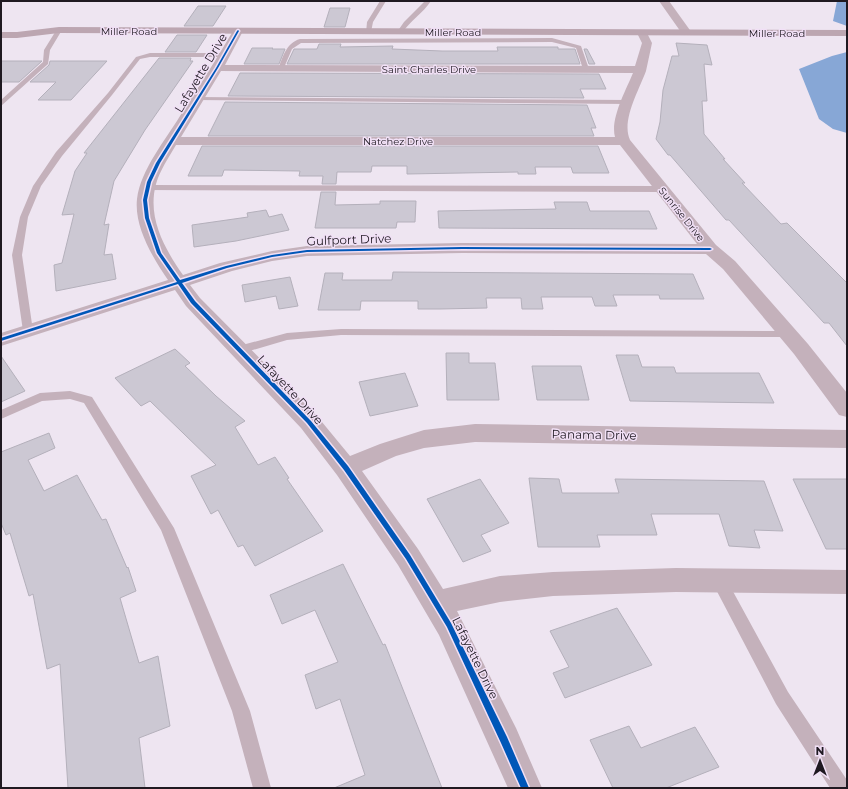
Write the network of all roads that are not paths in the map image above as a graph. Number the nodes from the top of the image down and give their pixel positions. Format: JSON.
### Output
{"nodes":[{"id":1,"x":383,"y":1,"type":"edge"},
{"id":2,"x":428,"y":1,"type":"edge"},
{"id":3,"x":664,"y":1,"type":"edge"},
{"id":4,"x":1,"y":27,"type":"edge"},
{"id":5,"x":58,"y":30,"type":"junction"},
{"id":6,"x":238,"y":31,"type":"junction"},
{"id":7,"x":368,"y":32,"type":"junction"},
{"id":8,"x":400,"y":32,"type":"junction"},
{"id":9,"x":642,"y":33,"type":"junction"},
{"id":10,"x":687,"y":33,"type":"junction"},
{"id":11,"x":847,"y":33,"type":"edge"},
{"id":12,"x":1,"y":35,"type":"edge"},
{"id":13,"x":221,"y":62,"type":"junction"},
{"id":14,"x":280,"y":68,"type":"junction"},
{"id":15,"x":586,"y":69,"type":"junction"},
{"id":16,"x":640,"y":70,"type":"junction"},
{"id":17,"x":198,"y":99,"type":"junction"},
{"id":18,"x":628,"y":102,"type":"junction"},
{"id":19,"x":1,"y":104,"type":"edge"},
{"id":20,"x":172,"y":141,"type":"junction"},
{"id":21,"x":624,"y":141,"type":"junction"},
{"id":22,"x":148,"y":188,"type":"junction"},
{"id":23,"x":661,"y":189,"type":"junction"},
{"id":24,"x":710,"y":249,"type":"junction"},
{"id":25,"x":179,"y":283,"type":"junction"},
{"id":26,"x":28,"y":331,"type":"junction"},
{"id":27,"x":788,"y":334,"type":"junction"},
{"id":28,"x":1,"y":340,"type":"edge"},
{"id":29,"x":239,"y":350,"type":"junction"},
{"id":30,"x":847,"y":408,"type":"edge"},
{"id":31,"x":1,"y":415,"type":"edge"},
{"id":32,"x":847,"y":439,"type":"edge"},
{"id":33,"x":346,"y":468,"type":"junction"},
{"id":34,"x":718,"y":580,"type":"junction"},
{"id":35,"x":847,"y":582,"type":"edge"},
{"id":36,"x":436,"y":603,"type":"junction"},
{"id":37,"x":262,"y":788,"type":"edge"},
{"id":38,"x":525,"y":788,"type":"edge"},
{"id":39,"x":841,"y":788,"type":"edge"}],
"edges":[{"from":1,"to":7,"type":"lane"},
{"from":2,"to":8,"type":"lane"},
{"from":3,"to":10,"type":"street"},
{"from":4,"to":5,"type":"main road","name":"Miller Road"},
{"from":5,"to":6,"type":"main road","name":"Miller Road"},
{"from":5,"to":12,"type":"main road","name":"Miller Road"},
{"from":5,"to":19,"type":"lane"},
{"from":6,"to":7,"type":"main road","name":"Miller Road"},
{"from":6,"to":13,"type":"street","name":"Lafayette Drive"},
{"from":7,"to":8,"type":"main road","name":"Miller Road"},
{"from":8,"to":9,"type":"main road","name":"Miller Road"},
{"from":9,"to":10,"type":"main road","name":"Miller Road"},
{"from":9,"to":16,"type":"street"},
{"from":10,"to":11,"type":"main road","name":"Miller Road"},
{"from":13,"to":14,"type":"street","name":"Saint Charles Drive"},
{"from":13,"to":17,"type":"street","name":"Lafayette Drive"},
{"from":13,"to":26,"type":"lane"},
{"from":14,"to":15,"type":"street","name":"Saint Charles Drive"},
{"from":14,"to":15,"type":"lane"},
{"from":15,"to":16,"type":"street","name":"Saint Charles Drive"},
{"from":16,"to":18,"type":"street"},
{"from":17,"to":18,"type":"lane"},
{"from":17,"to":20,"type":"street","name":"Lafayette Drive"},
{"from":18,"to":21,"type":"street"},
{"from":20,"to":21,"type":"street","name":"Natchez Drive"},
{"from":20,"to":22,"type":"street","name":"Lafayette Drive"},
{"from":21,"to":23,"type":"street","name":"Sunrise Drive"},
{"from":22,"to":23,"type":"lane"},
{"from":22,"to":25,"type":"street","name":"Lafayette Drive"},
{"from":23,"to":24,"type":"street","name":"Sunrise Drive"},
{"from":24,"to":25,"type":"street","name":"Gulfport Drive"},
{"from":24,"to":27,"type":"street","name":"Sunrise Drive"},
{"from":25,"to":26,"type":"street","name":"Gulfport Drive"},
{"from":25,"to":29,"type":"street","name":"Lafayette Drive"},
{"from":26,"to":28,"type":"street","name":"Gulfport Drive"},
{"from":27,"to":29,"type":"lane"},
{"from":27,"to":30,"type":"street","name":"Sunrise Drive"},
{"from":29,"to":33,"type":"street","name":"Lafayette Drive"},
{"from":31,"to":37,"type":"lane"},
{"from":32,"to":33,"type":"street","name":"Panama Drive"},
{"from":33,"to":36,"type":"street","name":"Lafayette Drive"},
{"from":34,"to":35,"type":"street"},
{"from":34,"to":36,"type":"street"},
{"from":34,"to":39,"type":"lane"},
{"from":36,"to":38,"type":"street","name":"Lafayette Drive"}]}
